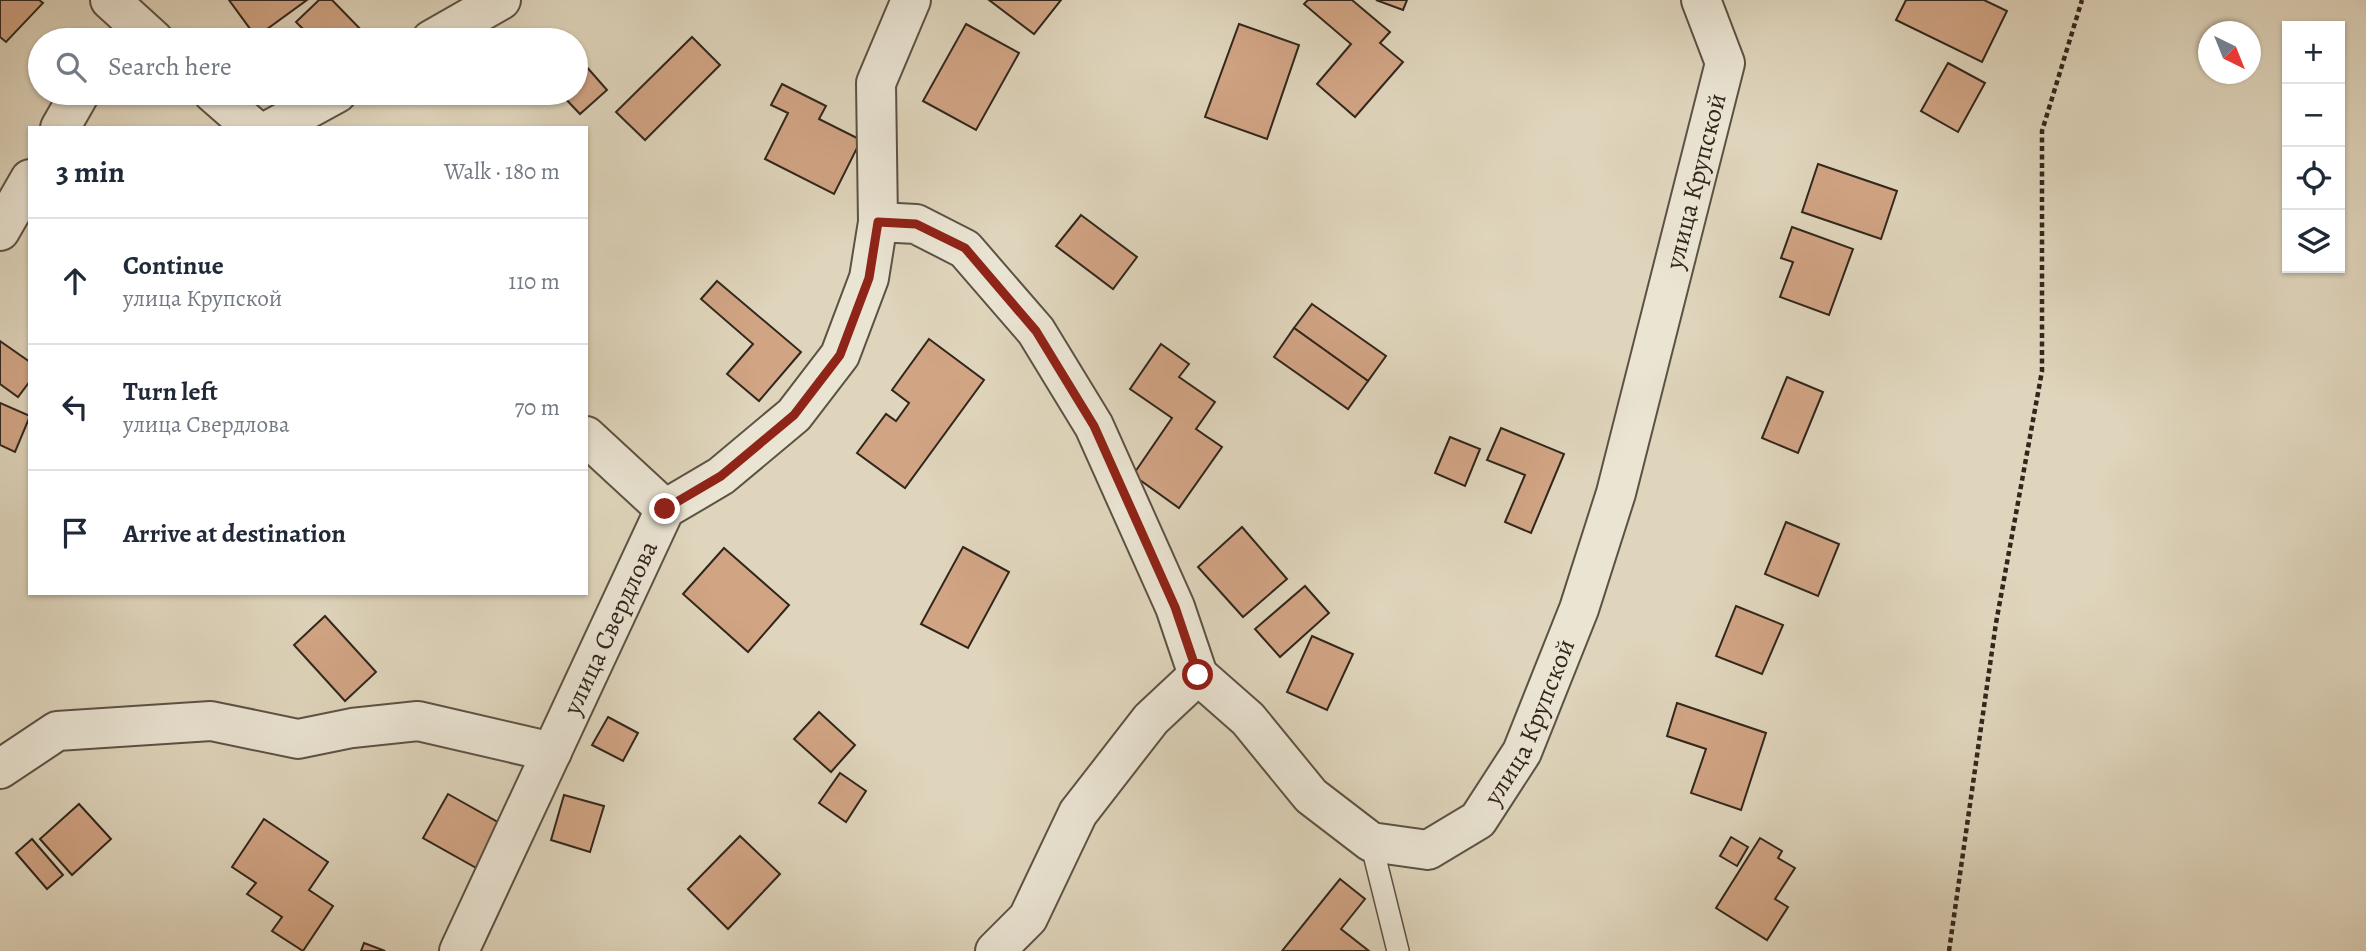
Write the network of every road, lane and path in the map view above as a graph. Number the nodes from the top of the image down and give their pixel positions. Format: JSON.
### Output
{"nodes":[{"id":1,"x":501,"y":0,"type":"edge"},
{"id":2,"x":911,"y":0,"type":"edge"},
{"id":3,"x":1701,"y":0,"type":"edge"},
{"id":4,"x":2081,"y":0,"type":"edge"},
{"id":5,"x":115,"y":18,"type":"edge"},
{"id":6,"x":133,"y":28,"type":"edge"},
{"id":7,"x":452,"y":28,"type":"edge"},
{"id":8,"x":73,"y":105,"type":"edge"},
{"id":9,"x":227,"y":105,"type":"edge"},
{"id":10,"x":315,"y":105,"type":"edge"},
{"id":11,"x":61,"y":126,"type":"edge"},
{"id":12,"x":251,"y":126,"type":"edge"},
{"id":13,"x":277,"y":126,"type":"edge"},
{"id":14,"x":28,"y":182,"type":"edge"},
{"id":15,"x":878,"y":222,"type":"junction"},
{"id":16,"x":0,"y":231,"type":"edge"},
{"id":17,"x":588,"y":438,"type":"edge"},
{"id":18,"x":665,"y":509,"type":"junction"},
{"id":19,"x":1198,"y":675,"type":"junction"},
{"id":20,"x":552,"y":752,"type":"junction"},
{"id":21,"x":0,"y":769,"type":"edge"},
{"id":22,"x":1371,"y":842,"type":"junction"},
{"id":23,"x":458,"y":951,"type":"edge"},
{"id":24,"x":995,"y":951,"type":"edge"},
{"id":25,"x":1398,"y":951,"type":"edge"},
{"id":26,"x":1949,"y":951,"type":"edge"}],
"edges":[{"from":1,"to":7,"type":"street"},
{"from":2,"to":15,"type":"street","name":"улица Свердлова"},
{"from":3,"to":22,"type":"street","name":"улица Крупской"},
{"from":4,"to":26,"type":"path"},
{"from":5,"to":6,"type":"street"},
{"from":8,"to":11,"type":"street"},
{"from":9,"to":12,"type":"street"},
{"from":10,"to":13,"type":"street"},
{"from":14,"to":16,"type":"street"},
{"from":15,"to":18,"type":"street","name":"улица Свердлова"},
{"from":15,"to":19,"type":"street","name":"улица Крупской"},
{"from":17,"to":18,"type":"street"},
{"from":18,"to":20,"type":"street","name":"улица Свердлова"},
{"from":19,"to":22,"type":"street","name":"улица Крупской"},
{"from":19,"to":24,"type":"street"},
{"from":20,"to":21,"type":"street"},
{"from":20,"to":23,"type":"street","name":"улица Свердлова"},
{"from":22,"to":25,"type":"lane"}]}
